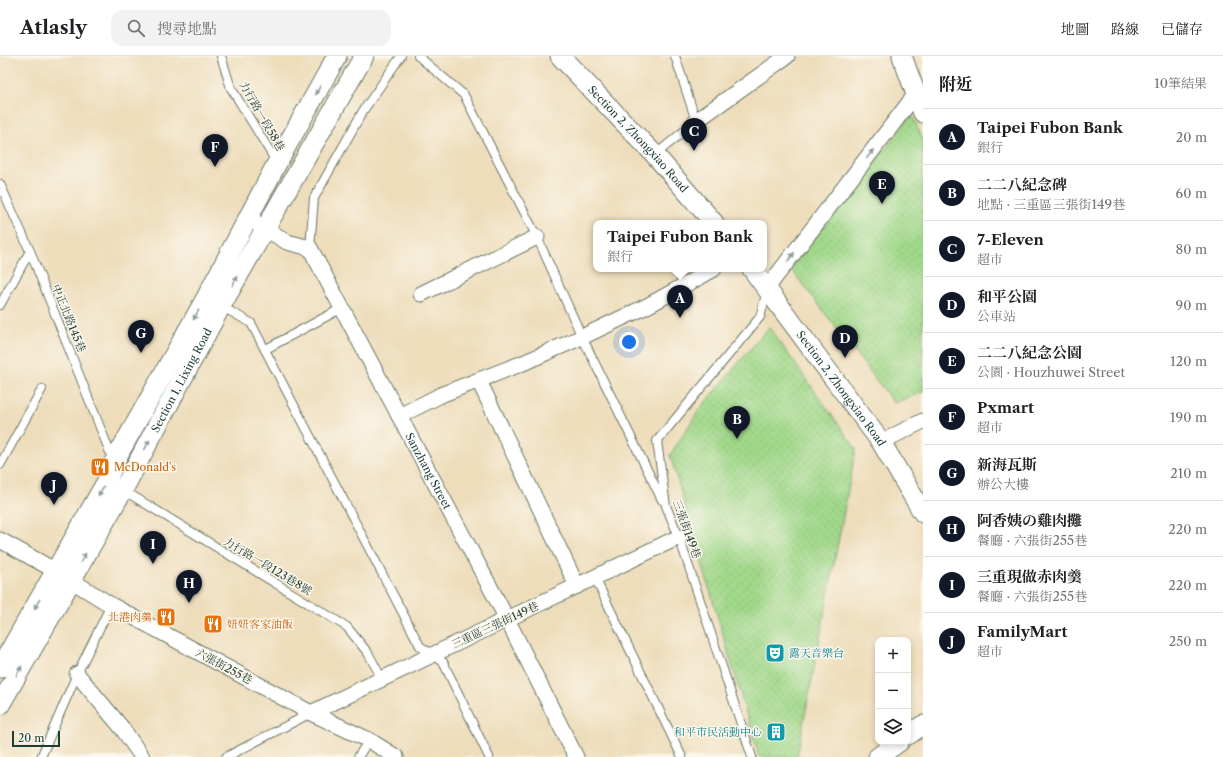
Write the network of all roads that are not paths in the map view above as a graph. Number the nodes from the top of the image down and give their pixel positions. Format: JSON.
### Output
{"nodes":[{"id":1,"x":222,"y":56,"type":"edge"},
{"id":2,"x":337,"y":56,"type":"edge"},
{"id":3,"x":364,"y":56,"type":"edge"},
{"id":4,"x":401,"y":56,"type":"edge"},
{"id":5,"x":418,"y":56,"type":"edge"},
{"id":6,"x":560,"y":56,"type":"edge"},
{"id":7,"x":675,"y":56,"type":"edge"},
{"id":8,"x":787,"y":56,"type":"edge"},
{"id":9,"x":902,"y":56,"type":"edge"},
{"id":10,"x":915,"y":95,"type":"junction"},
{"id":11,"x":923,"y":113,"type":"edge"},
{"id":12,"x":696,"y":121,"type":"junction"},
{"id":13,"x":656,"y":154,"type":"junction"},
{"id":14,"x":277,"y":163,"type":"junction"},
{"id":15,"x":0,"y":184,"type":"edge"},
{"id":16,"x":248,"y":218,"type":"junction"},
{"id":17,"x":711,"y":220,"type":"edge"},
{"id":18,"x":265,"y":228,"type":"junction"},
{"id":19,"x":536,"y":238,"type":"junction"},
{"id":20,"x":310,"y":248,"type":"junction"},
{"id":21,"x":30,"y":251,"type":"junction"},
{"id":22,"x":709,"y":272,"type":"edge"},
{"id":23,"x":754,"y":272,"type":"edge"},
{"id":24,"x":767,"y":288,"type":"junction"},
{"id":25,"x":421,"y":294,"type":"dead end"},
{"id":26,"x":0,"y":305,"type":"edge"},
{"id":27,"x":221,"y":306,"type":"junction"},
{"id":28,"x":342,"y":308,"type":"junction"},
{"id":29,"x":582,"y":337,"type":"junction"},
{"id":30,"x":266,"y":349,"type":"junction"},
{"id":31,"x":479,"y":381,"type":"junction"},
{"id":32,"x":42,"y":389,"type":"dead end"},
{"id":33,"x":399,"y":416,"type":"junction"},
{"id":34,"x":923,"y":421,"type":"edge"},
{"id":35,"x":881,"y":442,"type":"junction"},
{"id":36,"x":114,"y":462,"type":"junction"},
{"id":37,"x":0,"y":465,"type":"edge"},
{"id":38,"x":123,"y":490,"type":"junction"},
{"id":39,"x":666,"y":506,"type":"junction"},
{"id":40,"x":923,"y":513,"type":"edge"},
{"id":41,"x":679,"y":538,"type":"junction"},
{"id":42,"x":0,"y":540,"type":"edge"},
{"id":43,"x":63,"y":575,"type":"junction"},
{"id":44,"x":595,"y":578,"type":"junction"},
{"id":45,"x":577,"y":586,"type":"junction"},
{"id":46,"x":111,"y":605,"type":"junction"},
{"id":47,"x":507,"y":619,"type":"junction"},
{"id":48,"x":432,"y":654,"type":"junction"},
{"id":49,"x":0,"y":668,"type":"edge"},
{"id":50,"x":77,"y":674,"type":"junction"},
{"id":51,"x":382,"y":679,"type":"junction"},
{"id":52,"x":0,"y":705,"type":"edge"},
{"id":53,"x":311,"y":713,"type":"junction"},
{"id":54,"x":923,"y":725,"type":"edge"},
{"id":55,"x":911,"y":734,"type":"edge"},
{"id":56,"x":368,"y":740,"type":"junction"},
{"id":57,"x":895,"y":745,"type":"edge"},
{"id":58,"x":41,"y":757,"type":"edge"},
{"id":59,"x":142,"y":757,"type":"edge"},
{"id":60,"x":226,"y":757,"type":"edge"},
{"id":61,"x":358,"y":757,"type":"edge"},
{"id":62,"x":396,"y":757,"type":"edge"},
{"id":63,"x":489,"y":757,"type":"edge"},
{"id":64,"x":576,"y":757,"type":"edge"},
{"id":65,"x":682,"y":757,"type":"edge"},
{"id":66,"x":752,"y":757,"type":"edge"},
{"id":67,"x":878,"y":757,"type":"edge"}],
"edges":[{"from":1,"to":14,"type":"lane","name":"力行路一段58巷"},
{"from":2,"to":14,"type":"street","name":"Section 1, Lixing Road","one_way":true},
{"from":3,"to":18,"type":"street","name":"Section 1, Lixing Road"},
{"from":4,"to":20,"type":"lane"},
{"from":5,"to":19,"type":"lane"},
{"from":6,"to":13,"type":"street","name":"Section 2, Zhongxiao Road"},
{"from":7,"to":12,"type":"lane"},
{"from":8,"to":12,"type":"street"},
{"from":9,"to":10,"type":"street"},
{"from":10,"to":11,"type":"street"},
{"from":24,"to":10,"type":"street","one_way":true},
{"from":12,"to":13,"type":"lane"},
{"from":13,"to":17,"type":"street","name":"Section 2, Zhongxiao Road"},
{"from":14,"to":16,"type":"street","name":"Section 1, Lixing Road"},
{"from":15,"to":21,"type":"lane","name":"中正北路145巷"},
{"from":16,"to":18,"type":"street"},
{"from":16,"to":36,"type":"street","name":"Section 1, Lixing Road","one_way":true},
{"from":18,"to":20,"type":"street"},
{"from":27,"to":18,"type":"street","name":"Section 1, Lixing Road","one_way":true},
{"from":19,"to":25,"type":"street"},
{"from":19,"to":29,"type":"lane"},
{"from":20,"to":28,"type":"street","name":"Sanzhang Street"},
{"from":21,"to":26,"type":"lane"},
{"from":21,"to":36,"type":"lane","name":"中正北路145巷"},
{"from":22,"to":29,"type":"street"},
{"from":23,"to":24,"type":"street","name":"Section 2, Zhongxiao Road"},
{"from":24,"to":35,"type":"street","name":"Section 2, Zhongxiao Road"},
{"from":24,"to":39,"type":"lane","name":"三張街149巷"},
{"from":27,"to":30,"type":"lane"},
{"from":38,"to":27,"type":"street","name":"Section 1, Lixing Road","one_way":true},
{"from":28,"to":30,"type":"lane"},
{"from":28,"to":33,"type":"street","name":"Sanzhang Street"},
{"from":29,"to":31,"type":"street"},
{"from":29,"to":39,"type":"lane"},
{"from":30,"to":48,"type":"lane"},
{"from":31,"to":33,"type":"street"},
{"from":31,"to":45,"type":"street"},
{"from":32,"to":37,"type":"lane"},
{"from":33,"to":47,"type":"street","name":"Sanzhang Street"},
{"from":34,"to":35,"type":"street"},
{"from":35,"to":40,"type":"street","name":"Section 2, Zhongxiao Road"},
{"from":36,"to":43,"type":"street","name":"Section 1, Lixing Road","one_way":true},
{"from":43,"to":38,"type":"street","name":"Section 1, Lixing Road","one_way":true},
{"from":38,"to":51,"type":"lane","name":"力行路一段123巷8號"},
{"from":39,"to":41,"type":"lane","name":"三張街149巷"},
{"from":41,"to":44,"type":"street","name":"三重區三張街149巷"},
{"from":41,"to":66,"type":"lane","name":"三張街149巷"},
{"from":42,"to":43,"type":"street","name":"六張街255巷"},
{"from":43,"to":46,"type":"street","name":"六張街255巷"},
{"from":43,"to":49,"type":"street","name":"Section 1, Lixing Road","one_way":true},
{"from":52,"to":43,"type":"street","name":"Section 1, Lixing Road","one_way":true},
{"from":44,"to":45,"type":"street","name":"三重區三張街149巷"},
{"from":44,"to":65,"type":"lane"},
{"from":45,"to":47,"type":"street","name":"三重區三張街149巷"},
{"from":46,"to":50,"type":"lane"},
{"from":46,"to":53,"type":"street","name":"六張街255巷"},
{"from":47,"to":48,"type":"street","name":"三重區三張街149巷"},
{"from":47,"to":64,"type":"street","name":"Sanzhang Street"},
{"from":48,"to":51,"type":"street","name":"三重區三張街149巷"},
{"from":48,"to":63,"type":"lane"},
{"from":50,"to":58,"type":"lane"},
{"from":50,"to":59,"type":"street"},
{"from":51,"to":53,"type":"street","name":"三重區三張街149巷"},
{"from":53,"to":56,"type":"street","name":"六張街255巷"},
{"from":53,"to":60,"type":"lane"},
{"from":54,"to":55,"type":"street"},
{"from":56,"to":61,"type":"lane"},
{"from":56,"to":62,"type":"street","name":"六張街255巷"},
{"from":57,"to":67,"type":"street"}]}
